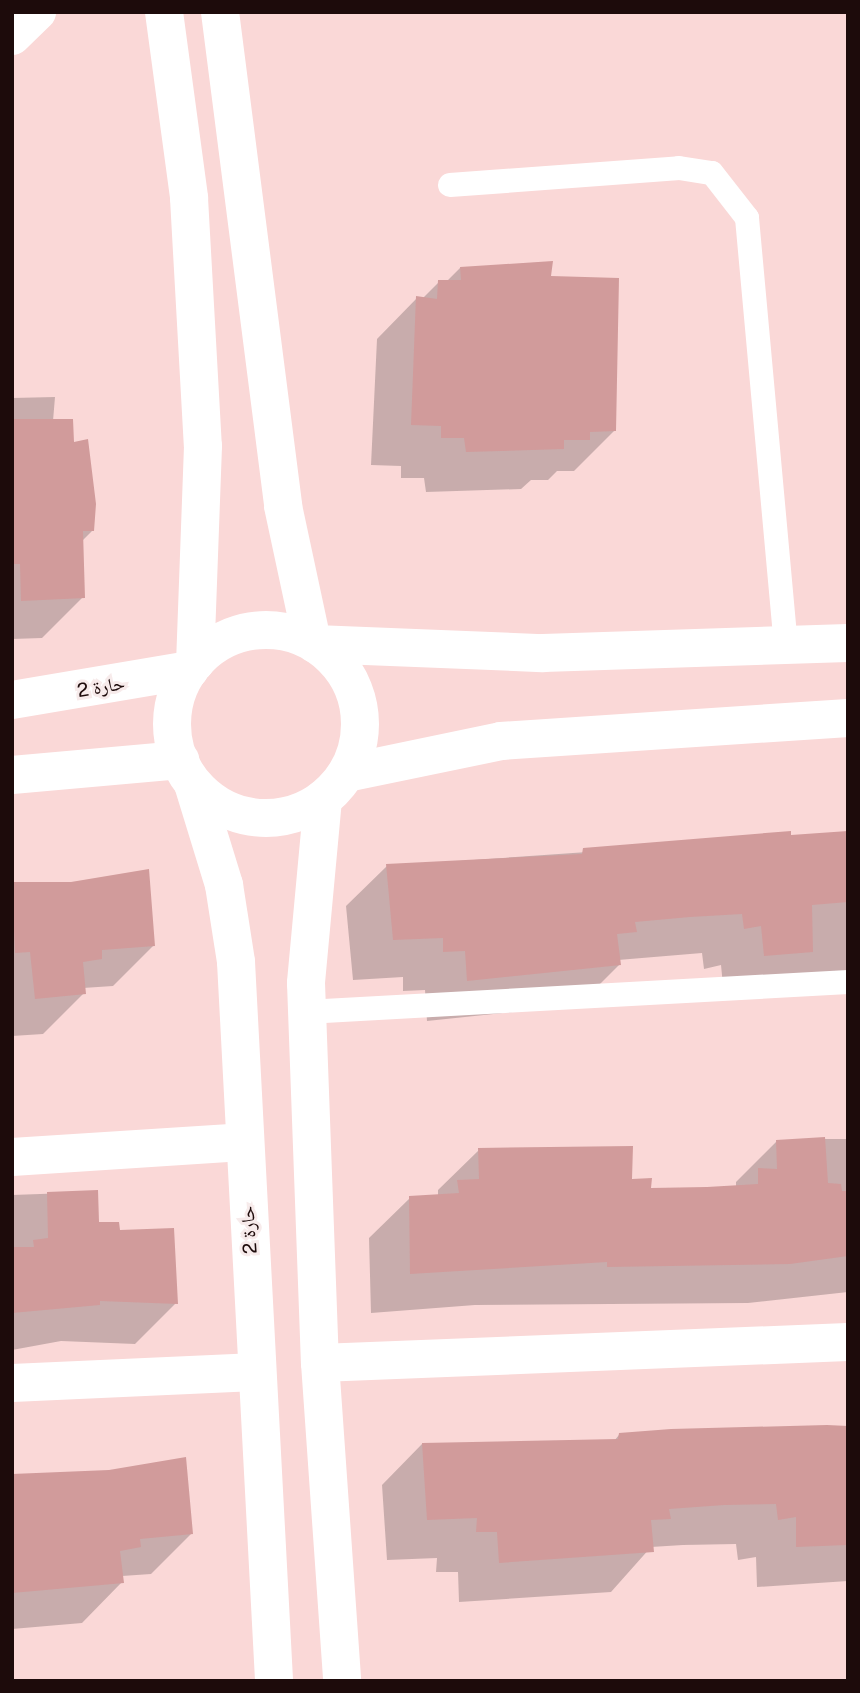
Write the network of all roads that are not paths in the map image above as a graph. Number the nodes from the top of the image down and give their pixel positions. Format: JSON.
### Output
{"nodes":[{"id":1,"x":37,"y":12,"type":"edge"},
{"id":2,"x":163,"y":12,"type":"edge"},
{"id":3,"x":220,"y":12,"type":"edge"},
{"id":4,"x":12,"y":36,"type":"edge"},
{"id":5,"x":450,"y":185,"type":"dead end"},
{"id":6,"x":313,"y":643,"type":"junction"},
{"id":7,"x":848,"y":643,"type":"edge"},
{"id":8,"x":786,"y":645,"type":"junction"},
{"id":9,"x":192,"y":666,"type":"junction"},
{"id":10,"x":12,"y":700,"type":"edge"},
{"id":11,"x":848,"y":718,"type":"edge"},
{"id":12,"x":187,"y":772,"type":"junction"},
{"id":13,"x":12,"y":775,"type":"edge"},
{"id":14,"x":335,"y":786,"type":"junction"},
{"id":15,"x":848,"y":982,"type":"edge"},
{"id":16,"x":306,"y":1012,"type":"junction"},
{"id":17,"x":243,"y":1142,"type":"junction"},
{"id":18,"x":12,"y":1157,"type":"edge"},
{"id":19,"x":848,"y":1342,"type":"edge"},
{"id":20,"x":320,"y":1363,"type":"junction"},
{"id":21,"x":257,"y":1373,"type":"junction"},
{"id":22,"x":12,"y":1383,"type":"edge"},
{"id":23,"x":274,"y":1681,"type":"edge"},
{"id":24,"x":342,"y":1681,"type":"edge"}],
"edges":[{"from":1,"to":4,"type":"street"},
{"from":2,"to":9,"type":"street"},
{"from":3,"to":6,"type":"street"},
{"from":5,"to":8,"type":"lane"},
{"from":6,"to":8,"type":"street"},
{"from":6,"to":9,"type":"street"},
{"from":6,"to":14,"type":"street"},
{"from":7,"to":8,"type":"street"},
{"from":9,"to":10,"type":"street","name":"حارة 2"},
{"from":9,"to":12,"type":"street"},
{"from":11,"to":14,"type":"street"},
{"from":12,"to":13,"type":"street"},
{"from":12,"to":14,"type":"street"},
{"from":12,"to":17,"type":"street","name":"حارة 2"},
{"from":14,"to":16,"type":"street"},
{"from":15,"to":16,"type":"lane"},
{"from":16,"to":20,"type":"street"},
{"from":17,"to":18,"type":"street"},
{"from":17,"to":21,"type":"street","name":"حارة 2"},
{"from":19,"to":20,"type":"street"},
{"from":20,"to":24,"type":"street"},
{"from":21,"to":22,"type":"street"},
{"from":21,"to":23,"type":"street","name":"حارة 2"}]}
